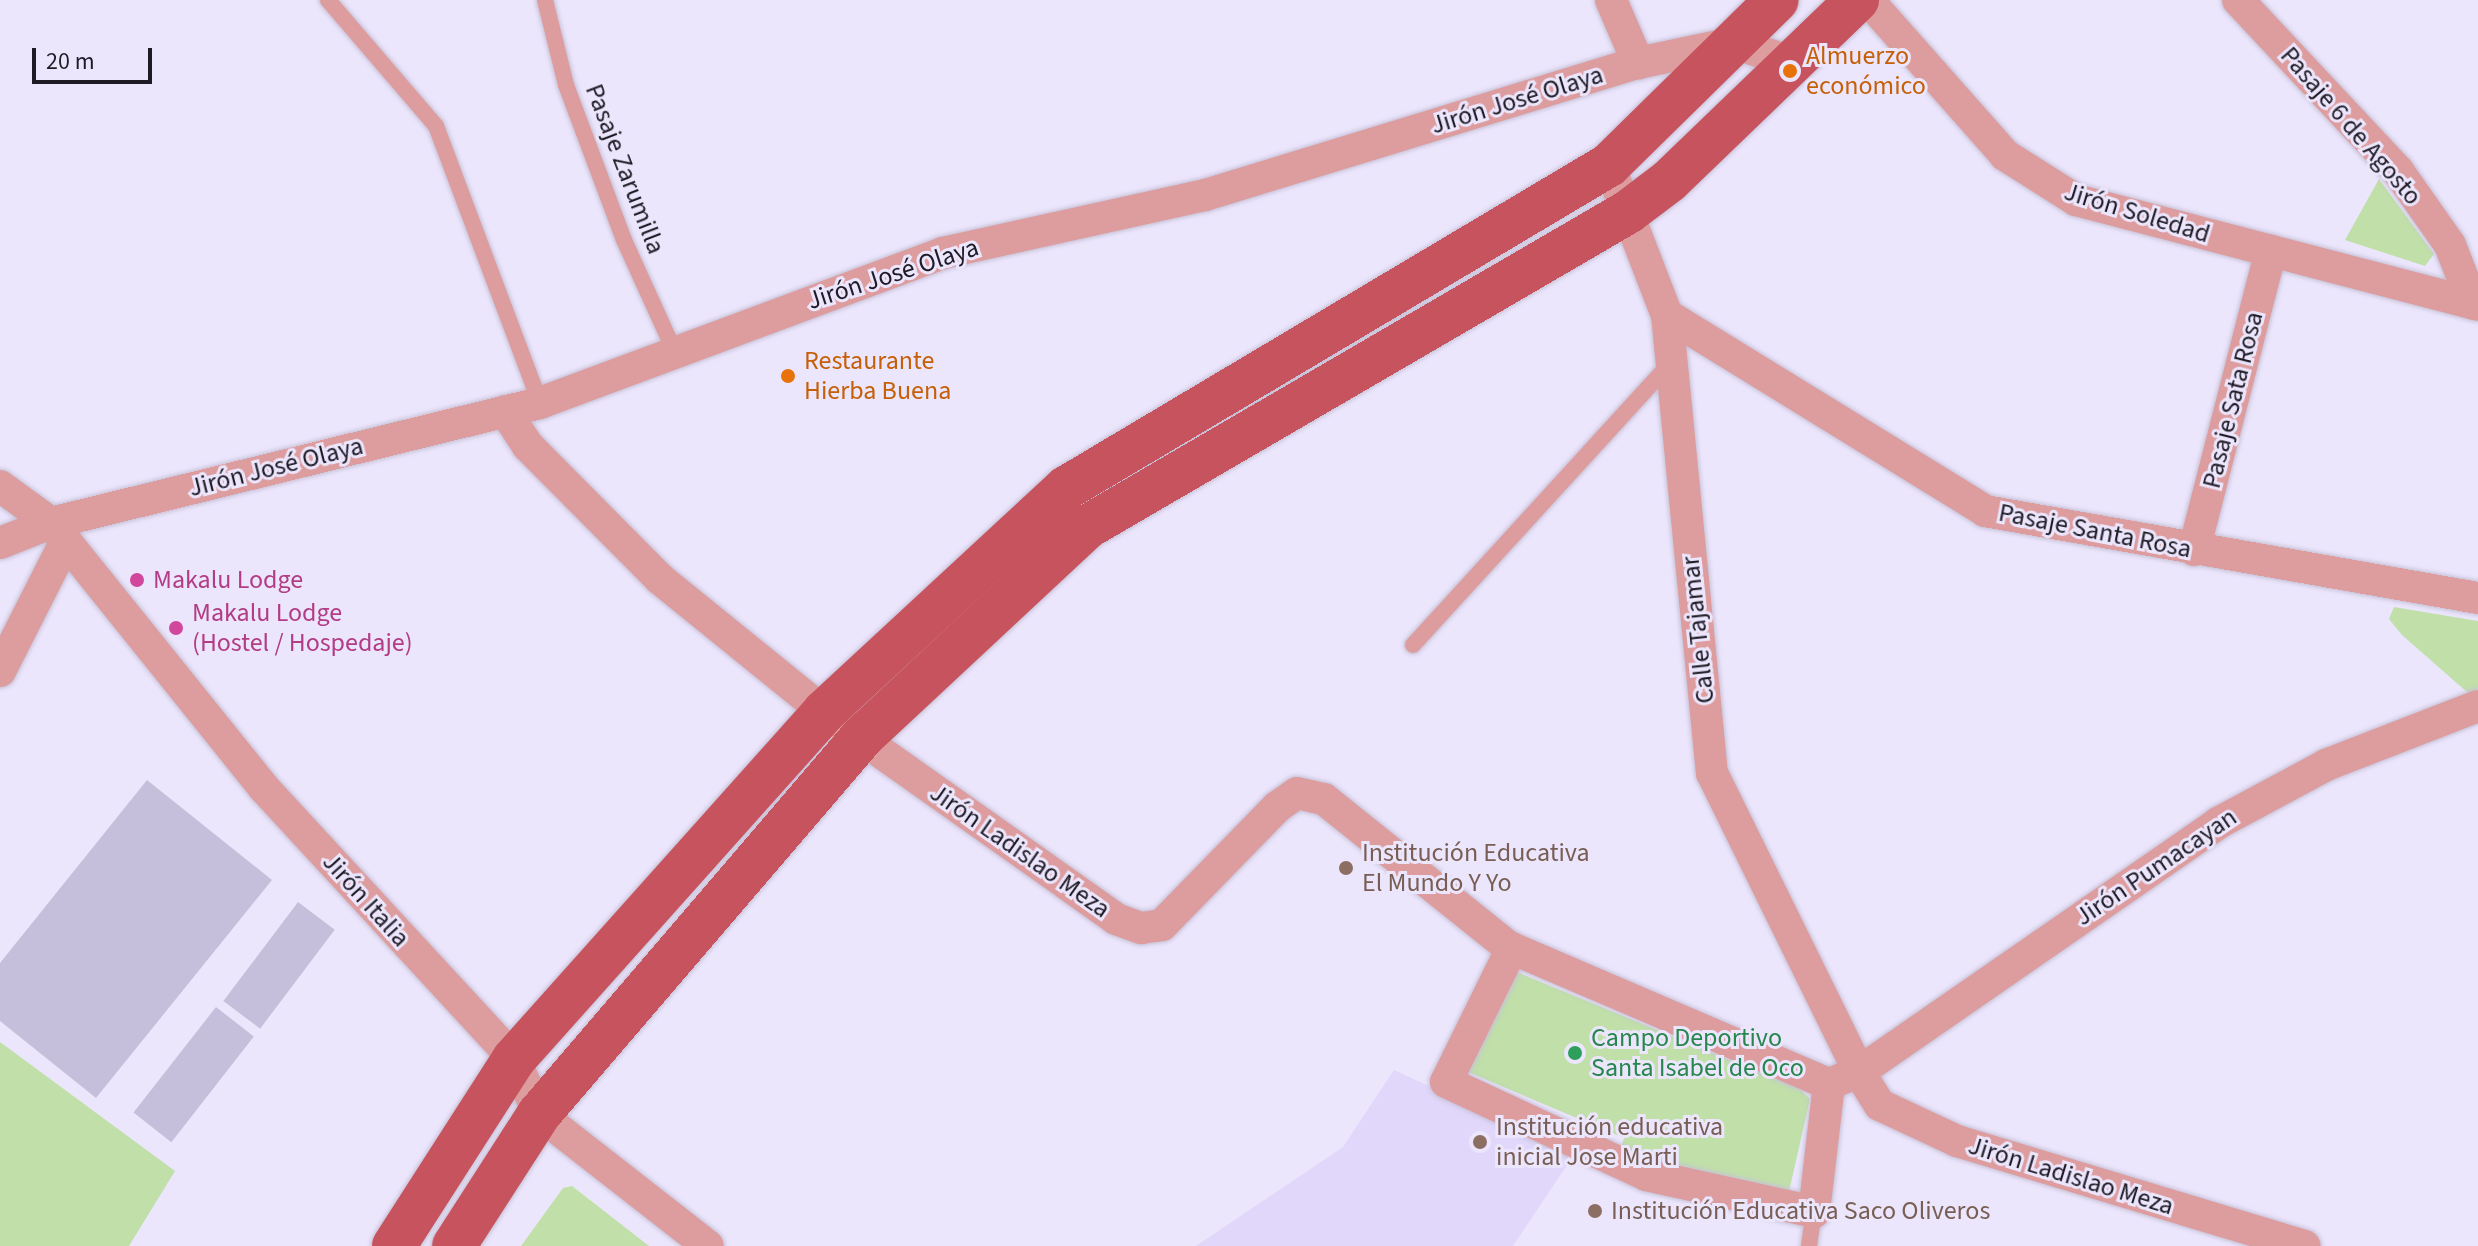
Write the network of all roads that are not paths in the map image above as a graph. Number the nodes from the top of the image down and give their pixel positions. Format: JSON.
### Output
{"nodes":[{"id":1,"x":328,"y":0,"type":"edge"},
{"id":2,"x":545,"y":0,"type":"edge"},
{"id":3,"x":1611,"y":0,"type":"edge"},
{"id":4,"x":1777,"y":0,"type":"edge"},
{"id":5,"x":1857,"y":0,"type":"edge"},
{"id":6,"x":1868,"y":0,"type":"edge"},
{"id":7,"x":2238,"y":0,"type":"edge"},
{"id":8,"x":1733,"y":43,"type":"junction"},
{"id":9,"x":1792,"y":62,"type":"junction"},
{"id":10,"x":1638,"y":63,"type":"junction"},
{"id":11,"x":1609,"y":165,"type":"junction"},
{"id":12,"x":1628,"y":212,"type":"junction"},
{"id":13,"x":2271,"y":251,"type":"junction"},
{"id":14,"x":2475,"y":304,"type":"edge"},
{"id":15,"x":1667,"y":315,"type":"junction"},
{"id":16,"x":674,"y":350,"type":"junction"},
{"id":17,"x":1671,"y":362,"type":"junction"},
{"id":18,"x":540,"y":403,"type":"junction"},
{"id":19,"x":505,"y":411,"type":"junction"},
{"id":20,"x":1170,"y":427,"type":"junction"},
{"id":21,"x":1195,"y":464,"type":"junction"},
{"id":22,"x":0,"y":486,"type":"edge"},
{"id":23,"x":58,"y":532,"type":"junction"},
{"id":24,"x":0,"y":543,"type":"edge"},
{"id":25,"x":2194,"y":550,"type":"junction"},
{"id":26,"x":2478,"y":598,"type":"edge"},
{"id":27,"x":1413,"y":645,"type":"dead end"},
{"id":28,"x":0,"y":671,"type":"edge"},
{"id":29,"x":2478,"y":706,"type":"edge"},
{"id":30,"x":824,"y":712,"type":"junction"},
{"id":31,"x":861,"y":738,"type":"junction"},
{"id":32,"x":1512,"y":948,"type":"junction"},
{"id":33,"x":514,"y":1059,"type":"junction"},
{"id":34,"x":1859,"y":1072,"type":"junction"},
{"id":35,"x":1829,"y":1084,"type":"junction"},
{"id":36,"x":539,"y":1114,"type":"junction"},
{"id":37,"x":1814,"y":1212,"type":"junction"},
{"id":38,"x":394,"y":1246,"type":"edge"},
{"id":39,"x":454,"y":1246,"type":"edge"},
{"id":40,"x":708,"y":1246,"type":"edge"},
{"id":41,"x":1809,"y":1246,"type":"edge"},
{"id":42,"x":2304,"y":1246,"type":"edge"}],
"edges":[{"from":1,"to":18,"type":"lane"},
{"from":2,"to":16,"type":"lane","name":"Pasaje Zarumilla"},
{"from":3,"to":10,"type":"street"},
{"from":4,"to":8,"type":"main road"},
{"from":5,"to":9,"type":"main road"},
{"from":6,"to":13,"type":"street","name":"Jirón Soledad"},
{"from":7,"to":14,"type":"street","name":"Pasaje 6 de Agosto"},
{"from":8,"to":9,"type":"street","name":"Jirón José Olaya"},
{"from":8,"to":10,"type":"street","name":"Jirón José Olaya"},
{"from":8,"to":11,"type":"main road"},
{"from":9,"to":12,"type":"main road"},
{"from":10,"to":16,"type":"street","name":"Jirón José Olaya"},
{"from":11,"to":12,"type":"street","name":"Calle Tajamar"},
{"from":11,"to":20,"type":"main road"},
{"from":12,"to":15,"type":"street","name":"Calle Tajamar"},
{"from":12,"to":21,"type":"main road"},
{"from":13,"to":14,"type":"street","name":"Jirón Soledad"},
{"from":13,"to":25,"type":"street","name":"Pasaje Sata Rosa"},
{"from":15,"to":17,"type":"street","name":"Calle Tajamar"},
{"from":15,"to":25,"type":"street","name":"Pasaje Santa Rosa"},
{"from":16,"to":18,"type":"street","name":"Jirón José Olaya"},
{"from":17,"to":27,"type":"lane"},
{"from":17,"to":34,"type":"street","name":"Calle Tajamar"},
{"from":18,"to":19,"type":"street","name":"Jirón José Olaya"},
{"from":19,"to":23,"type":"street","name":"Jirón José Olaya"},
{"from":19,"to":30,"type":"street","name":"Jirón Ladislao Meza"},
{"from":20,"to":21,"type":"main road"},
{"from":20,"to":30,"type":"main road"},
{"from":21,"to":31,"type":"main road"},
{"from":22,"to":23,"type":"street","name":"Jirón Italia"},
{"from":23,"to":24,"type":"street","name":"Jirón José Olaya"},
{"from":23,"to":28,"type":"street"},
{"from":23,"to":33,"type":"street","name":"Jirón Italia"},
{"from":25,"to":26,"type":"street","name":"Pasaje Santa Rosa"},
{"from":29,"to":34,"type":"street","name":"Jirón Pumacayan"},
{"from":30,"to":31,"type":"street","name":"Jirón Ladislao Meza"},
{"from":30,"to":33,"type":"main road"},
{"from":31,"to":32,"type":"street","name":"Jirón Ladislao Meza"},
{"from":31,"to":36,"type":"main road"},
{"from":32,"to":35,"type":"street","name":"Jirón Ladislao Meza"},
{"from":32,"to":37,"type":"street"},
{"from":33,"to":36,"type":"street","name":"Jirón Italia"},
{"from":33,"to":38,"type":"main road"},
{"from":34,"to":35,"type":"street","name":"Jirón Pumacayan"},
{"from":34,"to":42,"type":"street","name":"Jirón Ladislao Meza"},
{"from":35,"to":37,"type":"street"},
{"from":36,"to":39,"type":"main road"},
{"from":36,"to":40,"type":"street","name":"Jirón Italia"},
{"from":37,"to":41,"type":"lane"}]}
